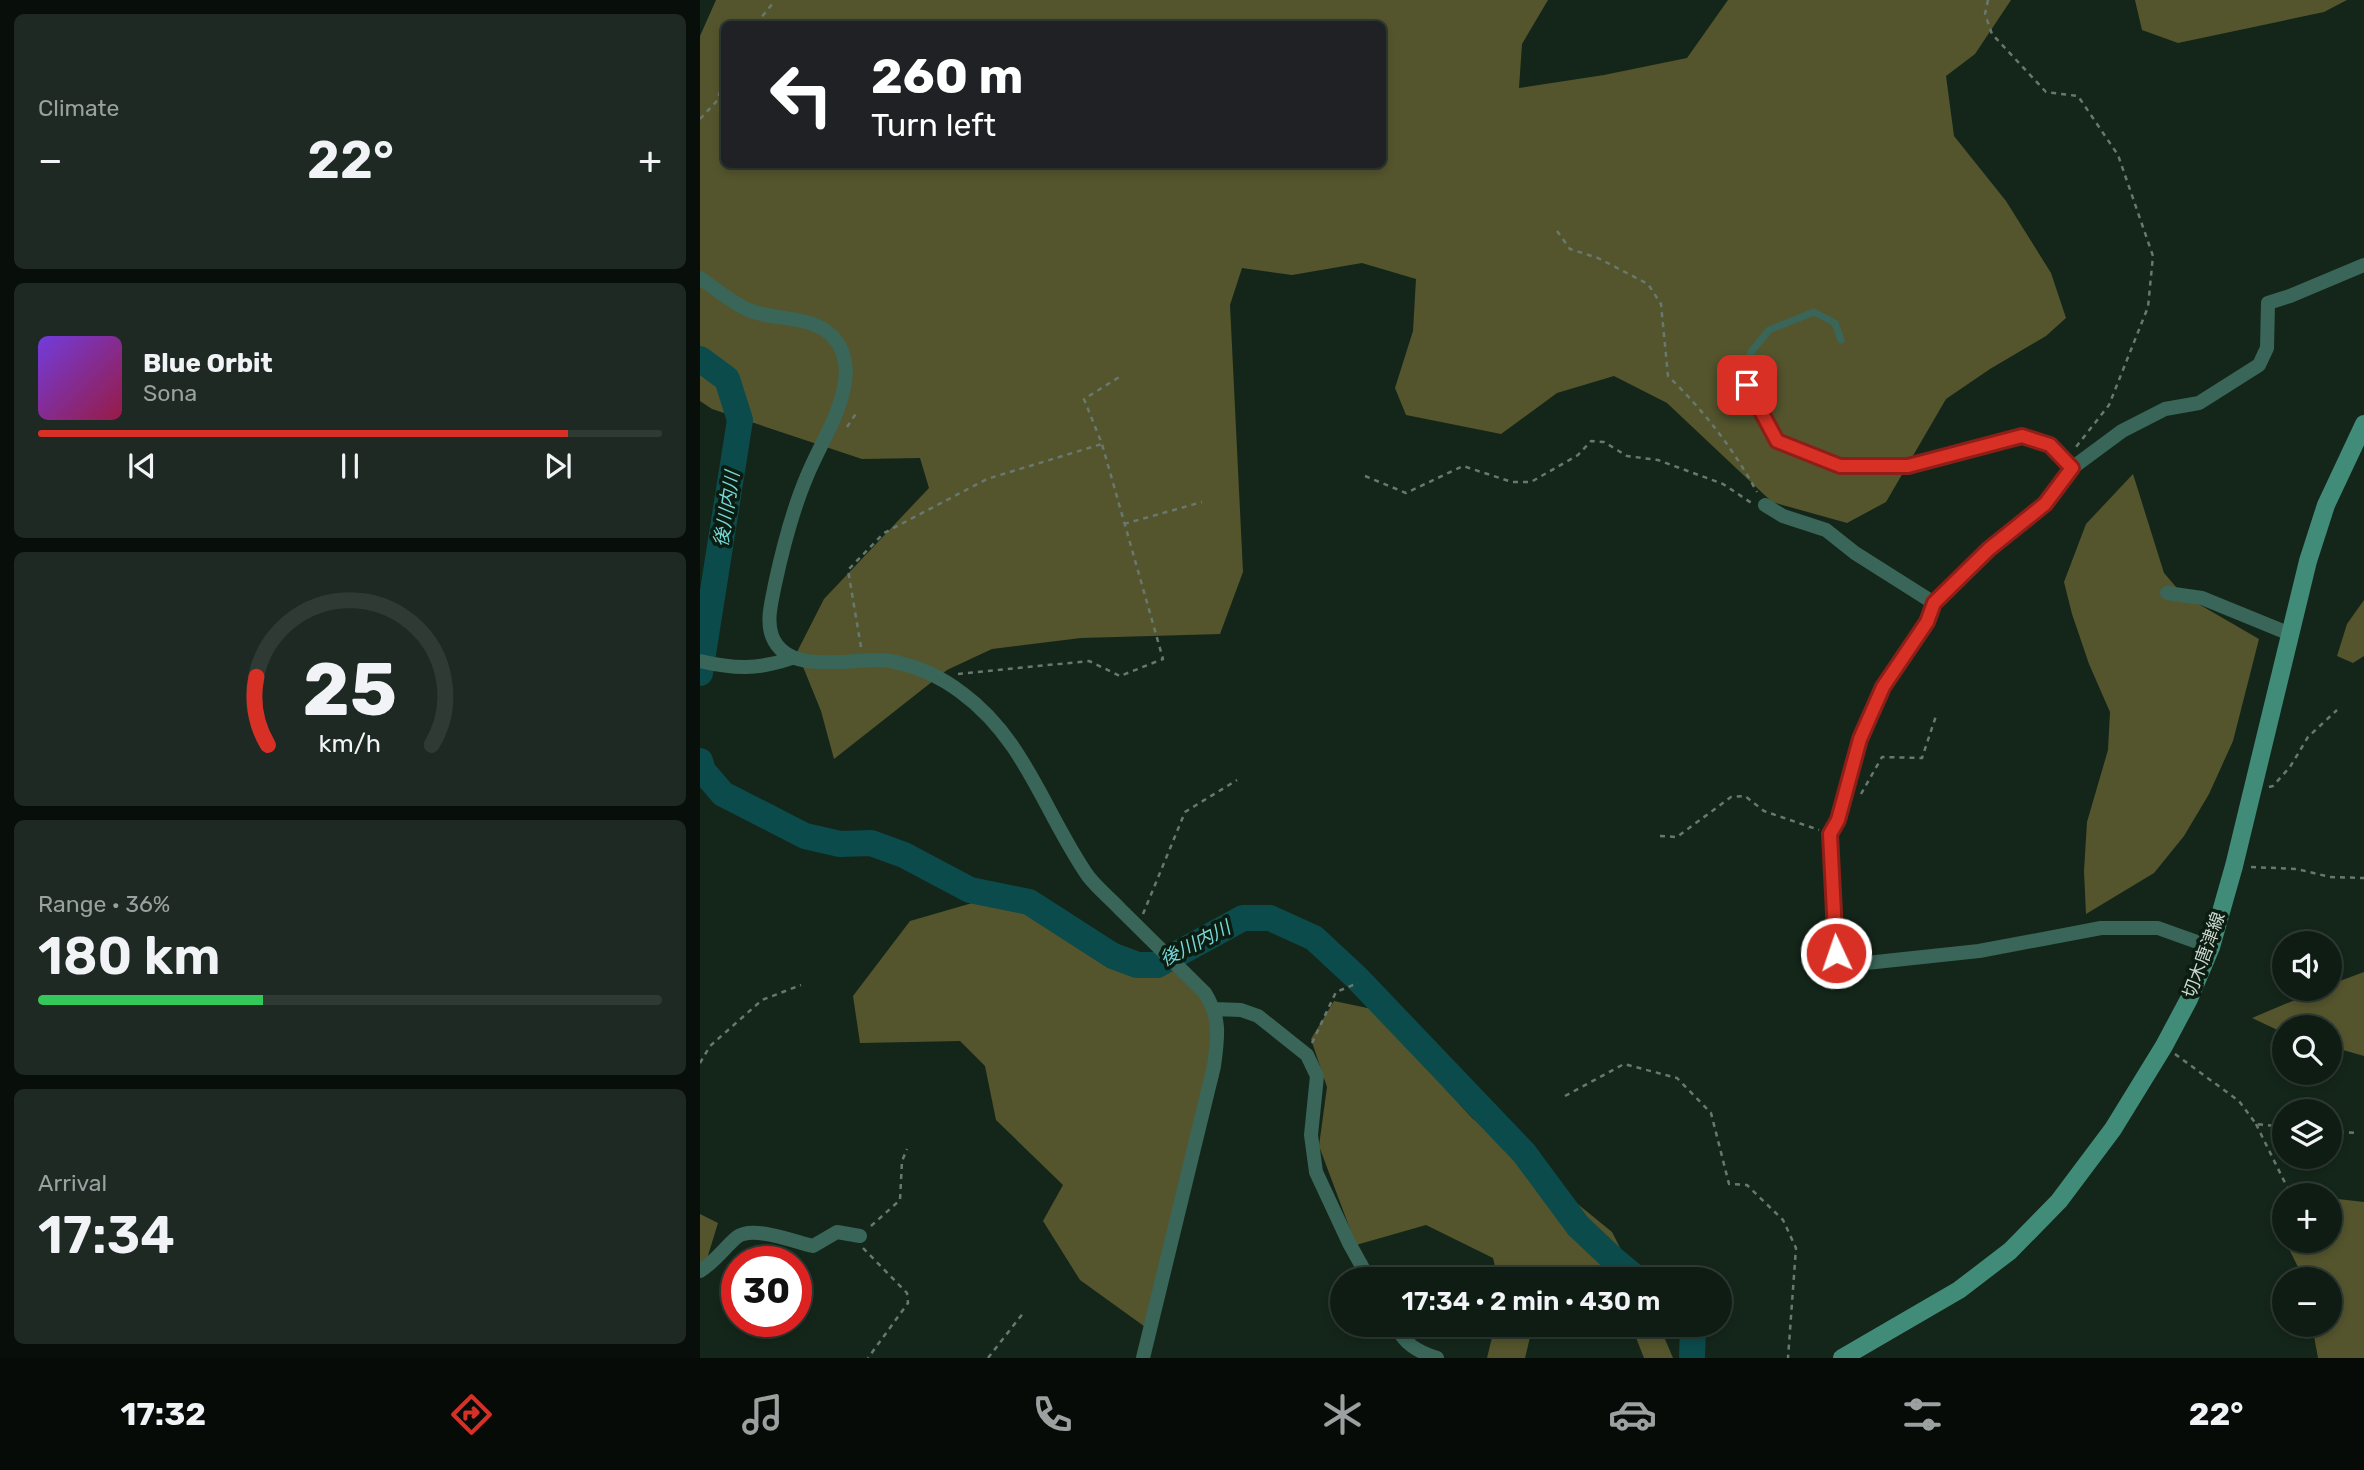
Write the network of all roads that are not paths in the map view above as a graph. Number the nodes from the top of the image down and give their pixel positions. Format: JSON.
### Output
{"nodes":[{"id":1,"x":2364,"y":265,"type":"edge"},
{"id":2,"x":700,"y":278,"type":"edge"},
{"id":3,"x":1841,"y":340,"type":"dead end"},
{"id":4,"x":2364,"y":424,"type":"edge"},
{"id":5,"x":2072,"y":468,"type":"junction"},
{"id":6,"x":1765,"y":505,"type":"road end"},
{"id":7,"x":2167,"y":593,"type":"dead end"},
{"id":8,"x":1934,"y":603,"type":"junction"},
{"id":9,"x":2290,"y":634,"type":"junction"},
{"id":10,"x":792,"y":658,"type":"junction"},
{"id":11,"x":700,"y":661,"type":"edge"},
{"id":12,"x":2211,"y":947,"type":"junction"},
{"id":13,"x":1215,"y":1009,"type":"junction"},
{"id":14,"x":860,"y":1236,"type":"road end"},
{"id":15,"x":1362,"y":1267,"type":"edge"},
{"id":16,"x":700,"y":1271,"type":"edge"},
{"id":17,"x":1401,"y":1337,"type":"edge"},
{"id":18,"x":1143,"y":1358,"type":"edge"},
{"id":19,"x":1437,"y":1358,"type":"edge"},
{"id":20,"x":1842,"y":1358,"type":"edge"}],
"edges":[{"from":1,"to":5,"type":"street"},
{"from":2,"to":10,"type":"street"},
{"from":3,"to":5,"type":"lane"},
{"from":4,"to":9,"type":"main road","name":"切木唐津線"},
{"from":5,"to":8,"type":"street"},
{"from":6,"to":8,"type":"street"},
{"from":7,"to":9,"type":"street"},
{"from":8,"to":12,"type":"street"},
{"from":9,"to":12,"type":"main road","name":"切木唐津線"},
{"from":10,"to":11,"type":"street"},
{"from":10,"to":13,"type":"street"},
{"from":12,"to":20,"type":"main road","name":"切木唐津線"},
{"from":13,"to":15,"type":"street"},
{"from":13,"to":18,"type":"street"},
{"from":14,"to":16,"type":"street"},
{"from":17,"to":19,"type":"street"}]}
